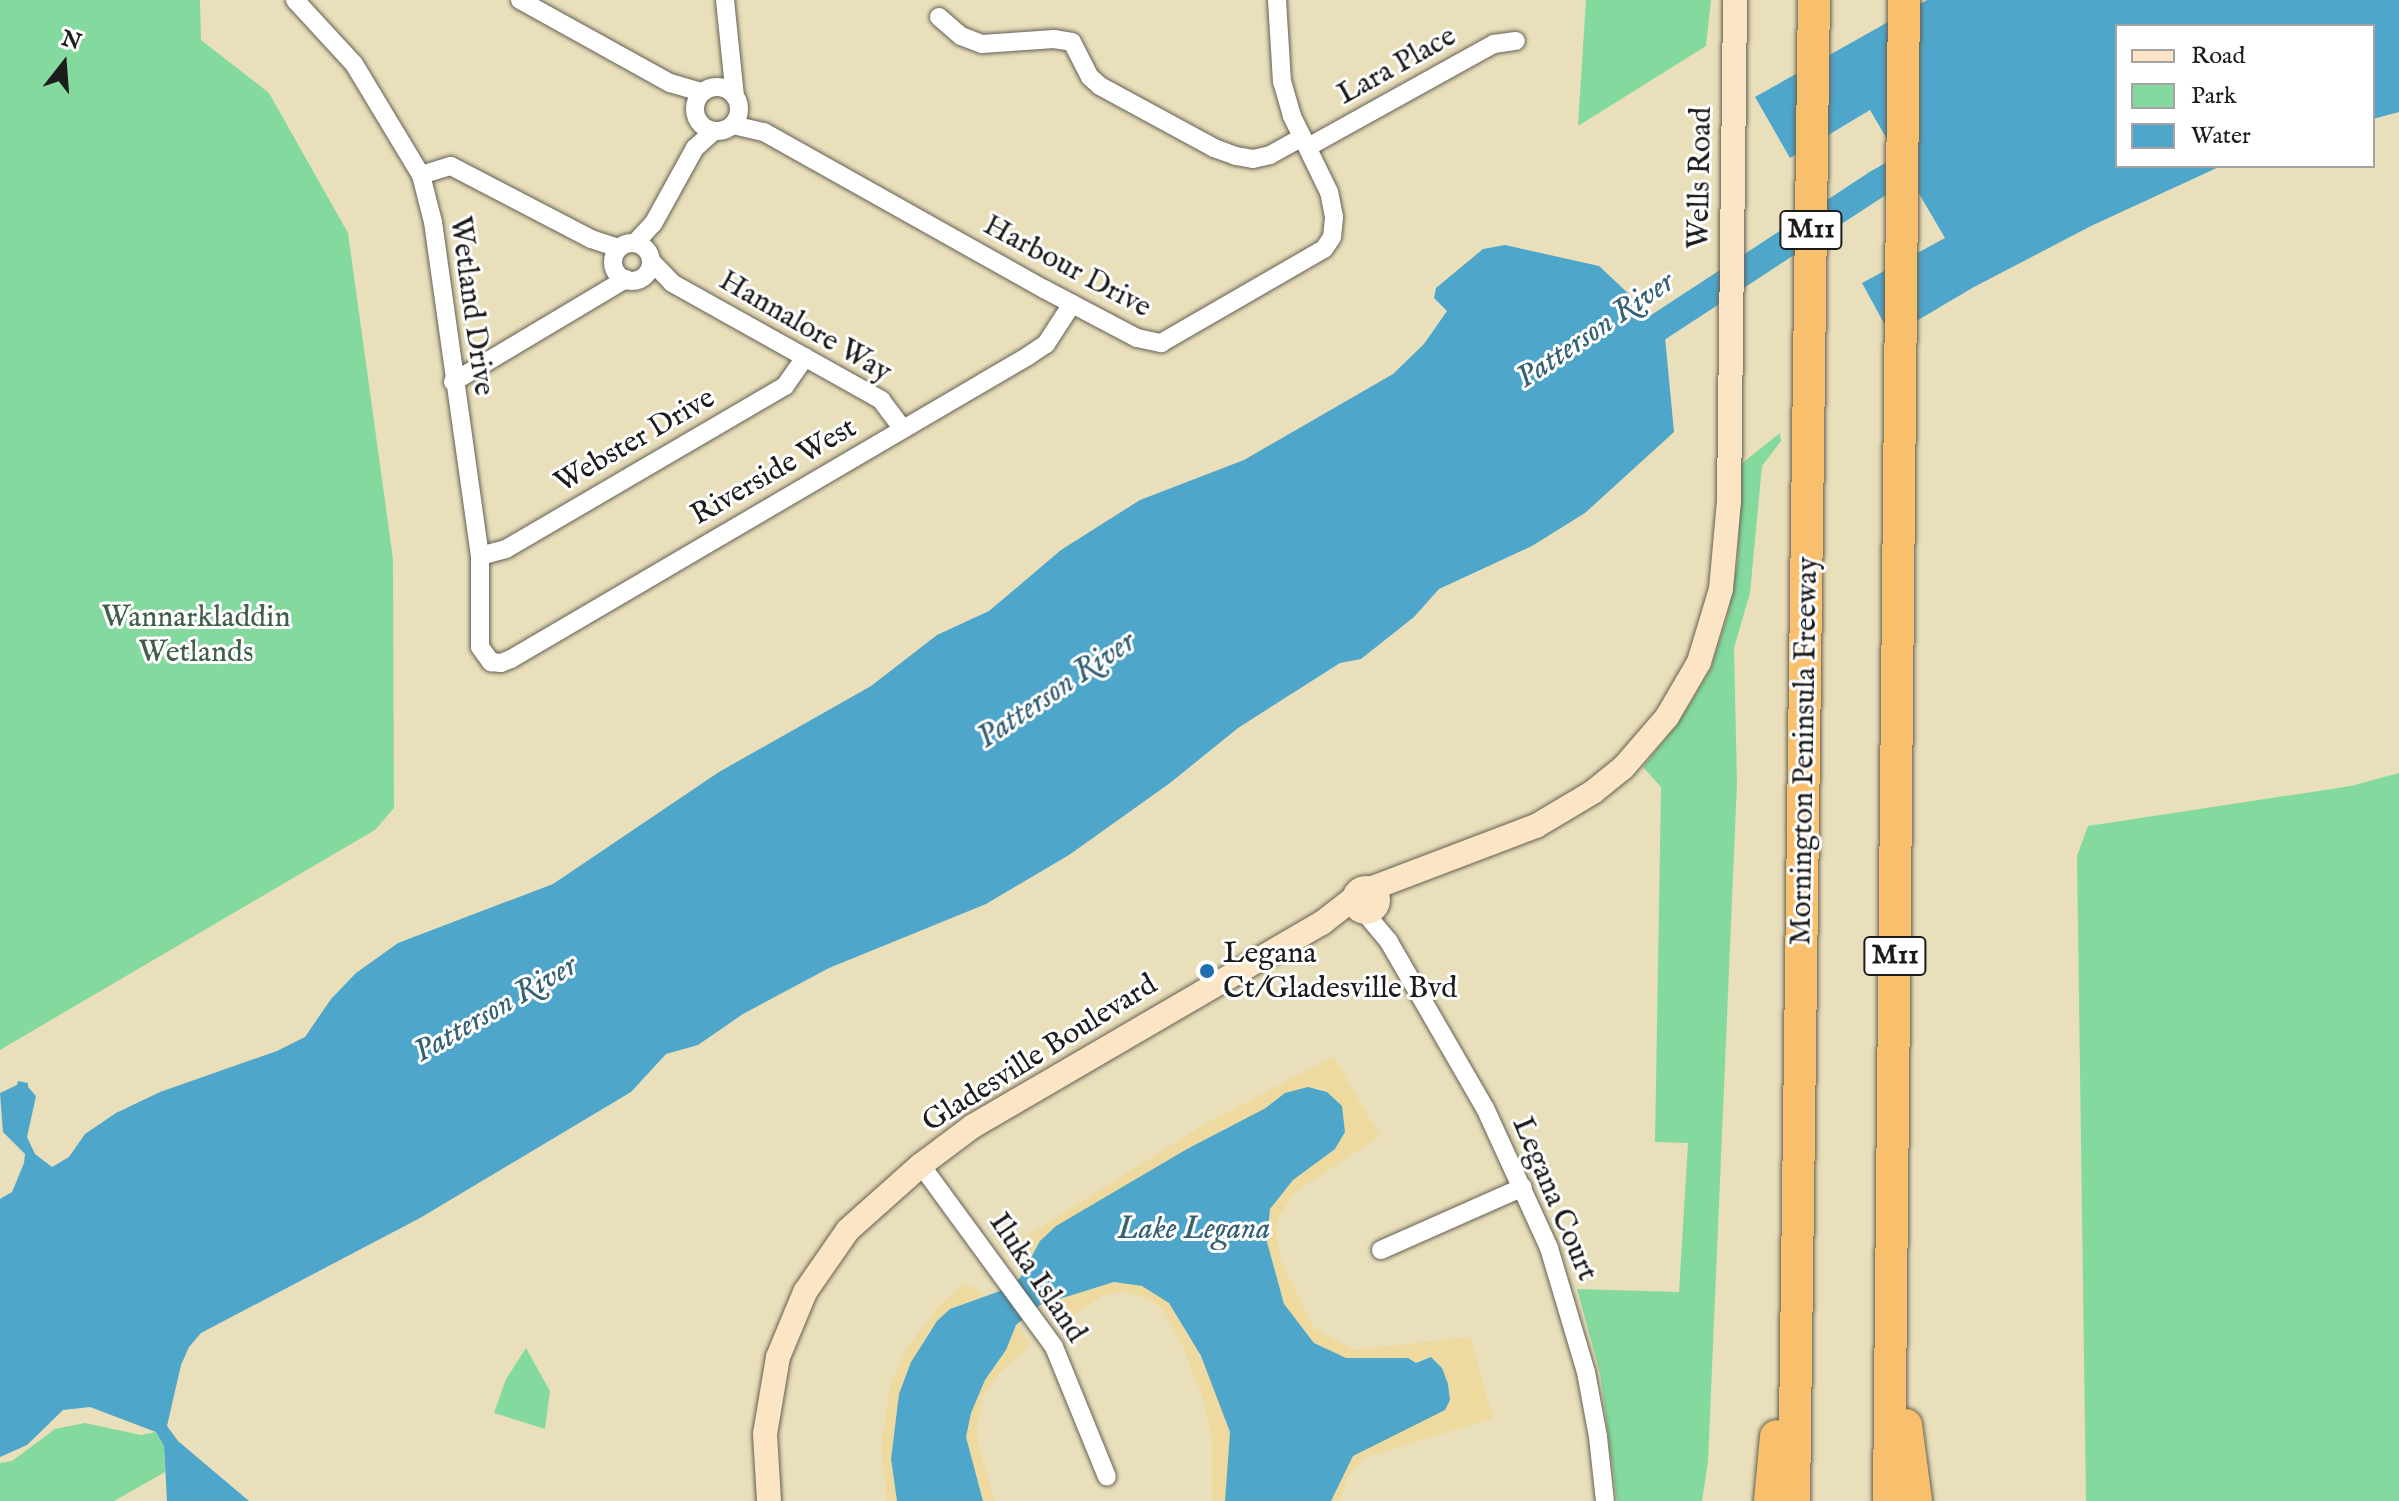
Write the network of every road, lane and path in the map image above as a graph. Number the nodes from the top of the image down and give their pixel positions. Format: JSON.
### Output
{"nodes":[{"id":1,"x":295,"y":0,"type":"edge"},
{"id":2,"x":520,"y":0,"type":"edge"},
{"id":3,"x":725,"y":0,"type":"edge"},
{"id":4,"x":1277,"y":0,"type":"edge"},
{"id":5,"x":1735,"y":0,"type":"edge"},
{"id":6,"x":1814,"y":0,"type":"edge"},
{"id":7,"x":1904,"y":0,"type":"edge"},
{"id":8,"x":939,"y":17,"type":"dead end"},
{"id":9,"x":1516,"y":41,"type":"dead end"},
{"id":10,"x":730,"y":59,"type":"junction"},
{"id":11,"x":702,"y":101,"type":"junction"},
{"id":12,"x":736,"y":109,"type":"junction"},
{"id":13,"x":714,"y":131,"type":"junction"},
{"id":14,"x":1305,"y":142,"type":"junction"},
{"id":15,"x":695,"y":148,"type":"junction"},
{"id":16,"x":421,"y":175,"type":"junction"},
{"id":17,"x":631,"y":260,"type":"junction"},
{"id":18,"x":1072,"y":304,"type":"junction"},
{"id":19,"x":805,"y":357,"type":"junction"},
{"id":20,"x":453,"y":382,"type":"junction"},
{"id":21,"x":903,"y":429,"type":"junction"},
{"id":22,"x":1729,"y":501,"type":"joint"},
{"id":23,"x":480,"y":556,"type":"junction"},
{"id":24,"x":487,"y":659,"type":"joint"},
{"id":25,"x":1368,"y":903,"type":"junction"},
{"id":26,"x":921,"y":1165,"type":"junction"},
{"id":27,"x":1523,"y":1187,"type":"junction"},
{"id":28,"x":1381,"y":1250,"type":"dead end"},
{"id":29,"x":1800,"y":1275,"type":"junction"},
{"id":30,"x":1891,"y":1307,"type":"junction"},
{"id":31,"x":1107,"y":1477,"type":"dead end"},
{"id":32,"x":769,"y":1501,"type":"edge"},
{"id":33,"x":1605,"y":1501,"type":"edge"},
{"id":34,"x":1770,"y":1501,"type":"edge"},
{"id":35,"x":1794,"y":1501,"type":"edge"},
{"id":36,"x":1889,"y":1501,"type":"edge"},
{"id":37,"x":1916,"y":1501,"type":"edge"}],
"edges":[{"from":1,"to":16,"type":"street","name":"Wetland Drive"},
{"from":2,"to":11,"type":"street"},
{"from":3,"to":10,"type":"street"},
{"from":4,"to":14,"type":"street","name":"Harbour Drive"},
{"from":5,"to":22,"type":"main road","name":"Wells Road"},
{"from":6,"to":29,"type":"highway","name":"Mornington Peninsula Freeway","number":"M11"},
{"from":7,"to":30,"type":"highway","number":"M11"},
{"from":8,"to":14,"type":"street","name":"Lara Place"},
{"from":9,"to":14,"type":"street","name":"Lara Place"},
{"from":10,"to":11,"type":"street"},
{"from":10,"to":12,"type":"street"},
{"from":11,"to":12,"type":"street","name":"Harbour Drive"},
{"from":11,"to":13,"type":"street"},
{"from":11,"to":15,"type":"street"},
{"from":12,"to":13,"type":"street"},
{"from":12,"to":18,"type":"street","name":"Harbour Drive"},
{"from":13,"to":15,"type":"street"},
{"from":14,"to":18,"type":"street","name":"Harbour Drive"},
{"from":15,"to":17,"type":"street"},
{"from":16,"to":17,"type":"street","name":"Hannalore Way"},
{"from":16,"to":20,"type":"street","name":"Wetland Drive"},
{"from":17,"to":19,"type":"street","name":"Hannalore Way"},
{"from":17,"to":20,"type":"street"},
{"from":18,"to":21,"type":"street","name":"Riverside West"},
{"from":19,"to":21,"type":"street","name":"Hannalore Way"},
{"from":19,"to":23,"type":"street","name":"Webster Drive"},
{"from":20,"to":23,"type":"street","name":"Wetland Drive"},
{"from":21,"to":24,"type":"street","name":"Riverside West"},
{"from":22,"to":25,"type":"main road","name":"Gladesville Boulevard"},
{"from":23,"to":24,"type":"street","name":"Wetland Drive"},
{"from":25,"to":26,"type":"main road","name":"Gladesville Boulevard"},
{"from":25,"to":27,"type":"street","name":"Legana Court"},
{"from":26,"to":31,"type":"street","name":"Iluka Island"},
{"from":26,"to":32,"type":"main road","name":"Gladesville Boulevard"},
{"from":27,"to":28,"type":"street"},
{"from":27,"to":33,"type":"street","name":"Legana Court"},
{"from":29,"to":34,"type":"highway"},
{"from":29,"to":35,"type":"highway","name":"Mornington Peninsula Freeway","number":"M11"},
{"from":30,"to":36,"type":"highway","number":"M11"},
{"from":30,"to":37,"type":"highway"}]}
